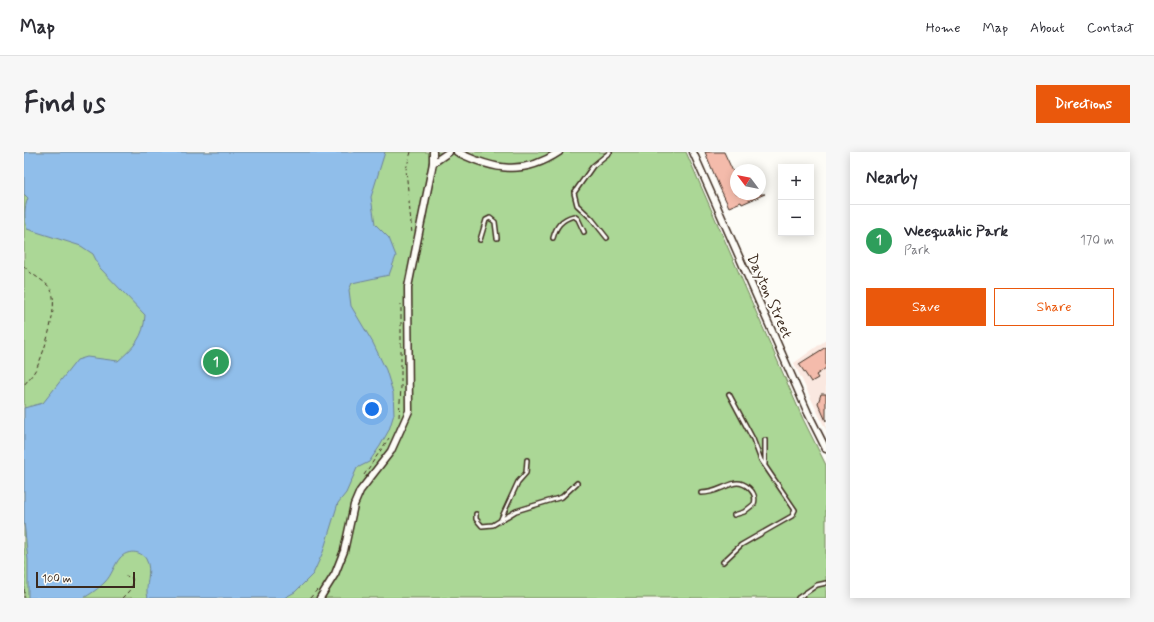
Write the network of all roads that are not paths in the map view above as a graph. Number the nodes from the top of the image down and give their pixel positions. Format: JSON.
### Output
{"nodes":[{"id":1,"x":433,"y":152,"type":"edge"},
{"id":2,"x":449,"y":152,"type":"edge"},
{"id":3,"x":457,"y":152,"type":"edge"},
{"id":4,"x":559,"y":152,"type":"edge"},
{"id":5,"x":610,"y":152,"type":"edge"},
{"id":6,"x":693,"y":152,"type":"edge"},
{"id":7,"x":433,"y":164,"type":"junction"},
{"id":8,"x":584,"y":232,"type":"dead end"},
{"id":9,"x":497,"y":238,"type":"dead end"},
{"id":10,"x":553,"y":238,"type":"dead end"},
{"id":11,"x":607,"y":238,"type":"dead end"},
{"id":12,"x":480,"y":240,"type":"dead end"},
{"id":13,"x":729,"y":394,"type":"dead end"},
{"id":14,"x":765,"y":440,"type":"dead end"},
{"id":15,"x":826,"y":449,"type":"edge"},
{"id":16,"x":527,"y":460,"type":"dead end"},
{"id":17,"x":765,"y":464,"type":"junction"},
{"id":18,"x":577,"y":483,"type":"dead end"},
{"id":19,"x":701,"y":493,"type":"dead end"},
{"id":20,"x":476,"y":514,"type":"dead end"},
{"id":21,"x":734,"y":515,"type":"dead end"},
{"id":22,"x":500,"y":520,"type":"junction"},
{"id":23,"x":723,"y":562,"type":"dead end"},
{"id":24,"x":826,"y":583,"type":"edge"},
{"id":25,"x":320,"y":598,"type":"edge"},
{"id":26,"x":798,"y":598,"type":"edge"}],
"edges":[{"from":1,"to":7,"type":"street"},
{"from":2,"to":7,"type":"street"},
{"from":3,"to":4,"type":"street"},
{"from":5,"to":11,"type":"lane"},
{"from":6,"to":15,"type":"street","name":"Dayton Street"},
{"from":7,"to":25,"type":"street"},
{"from":8,"to":10,"type":"lane"},
{"from":9,"to":12,"type":"lane"},
{"from":13,"to":17,"type":"lane"},
{"from":14,"to":17,"type":"lane"},
{"from":16,"to":22,"type":"lane"},
{"from":17,"to":23,"type":"lane"},
{"from":18,"to":22,"type":"lane"},
{"from":19,"to":21,"type":"lane"},
{"from":20,"to":22,"type":"lane"},
{"from":24,"to":26,"type":"lane"}]}
